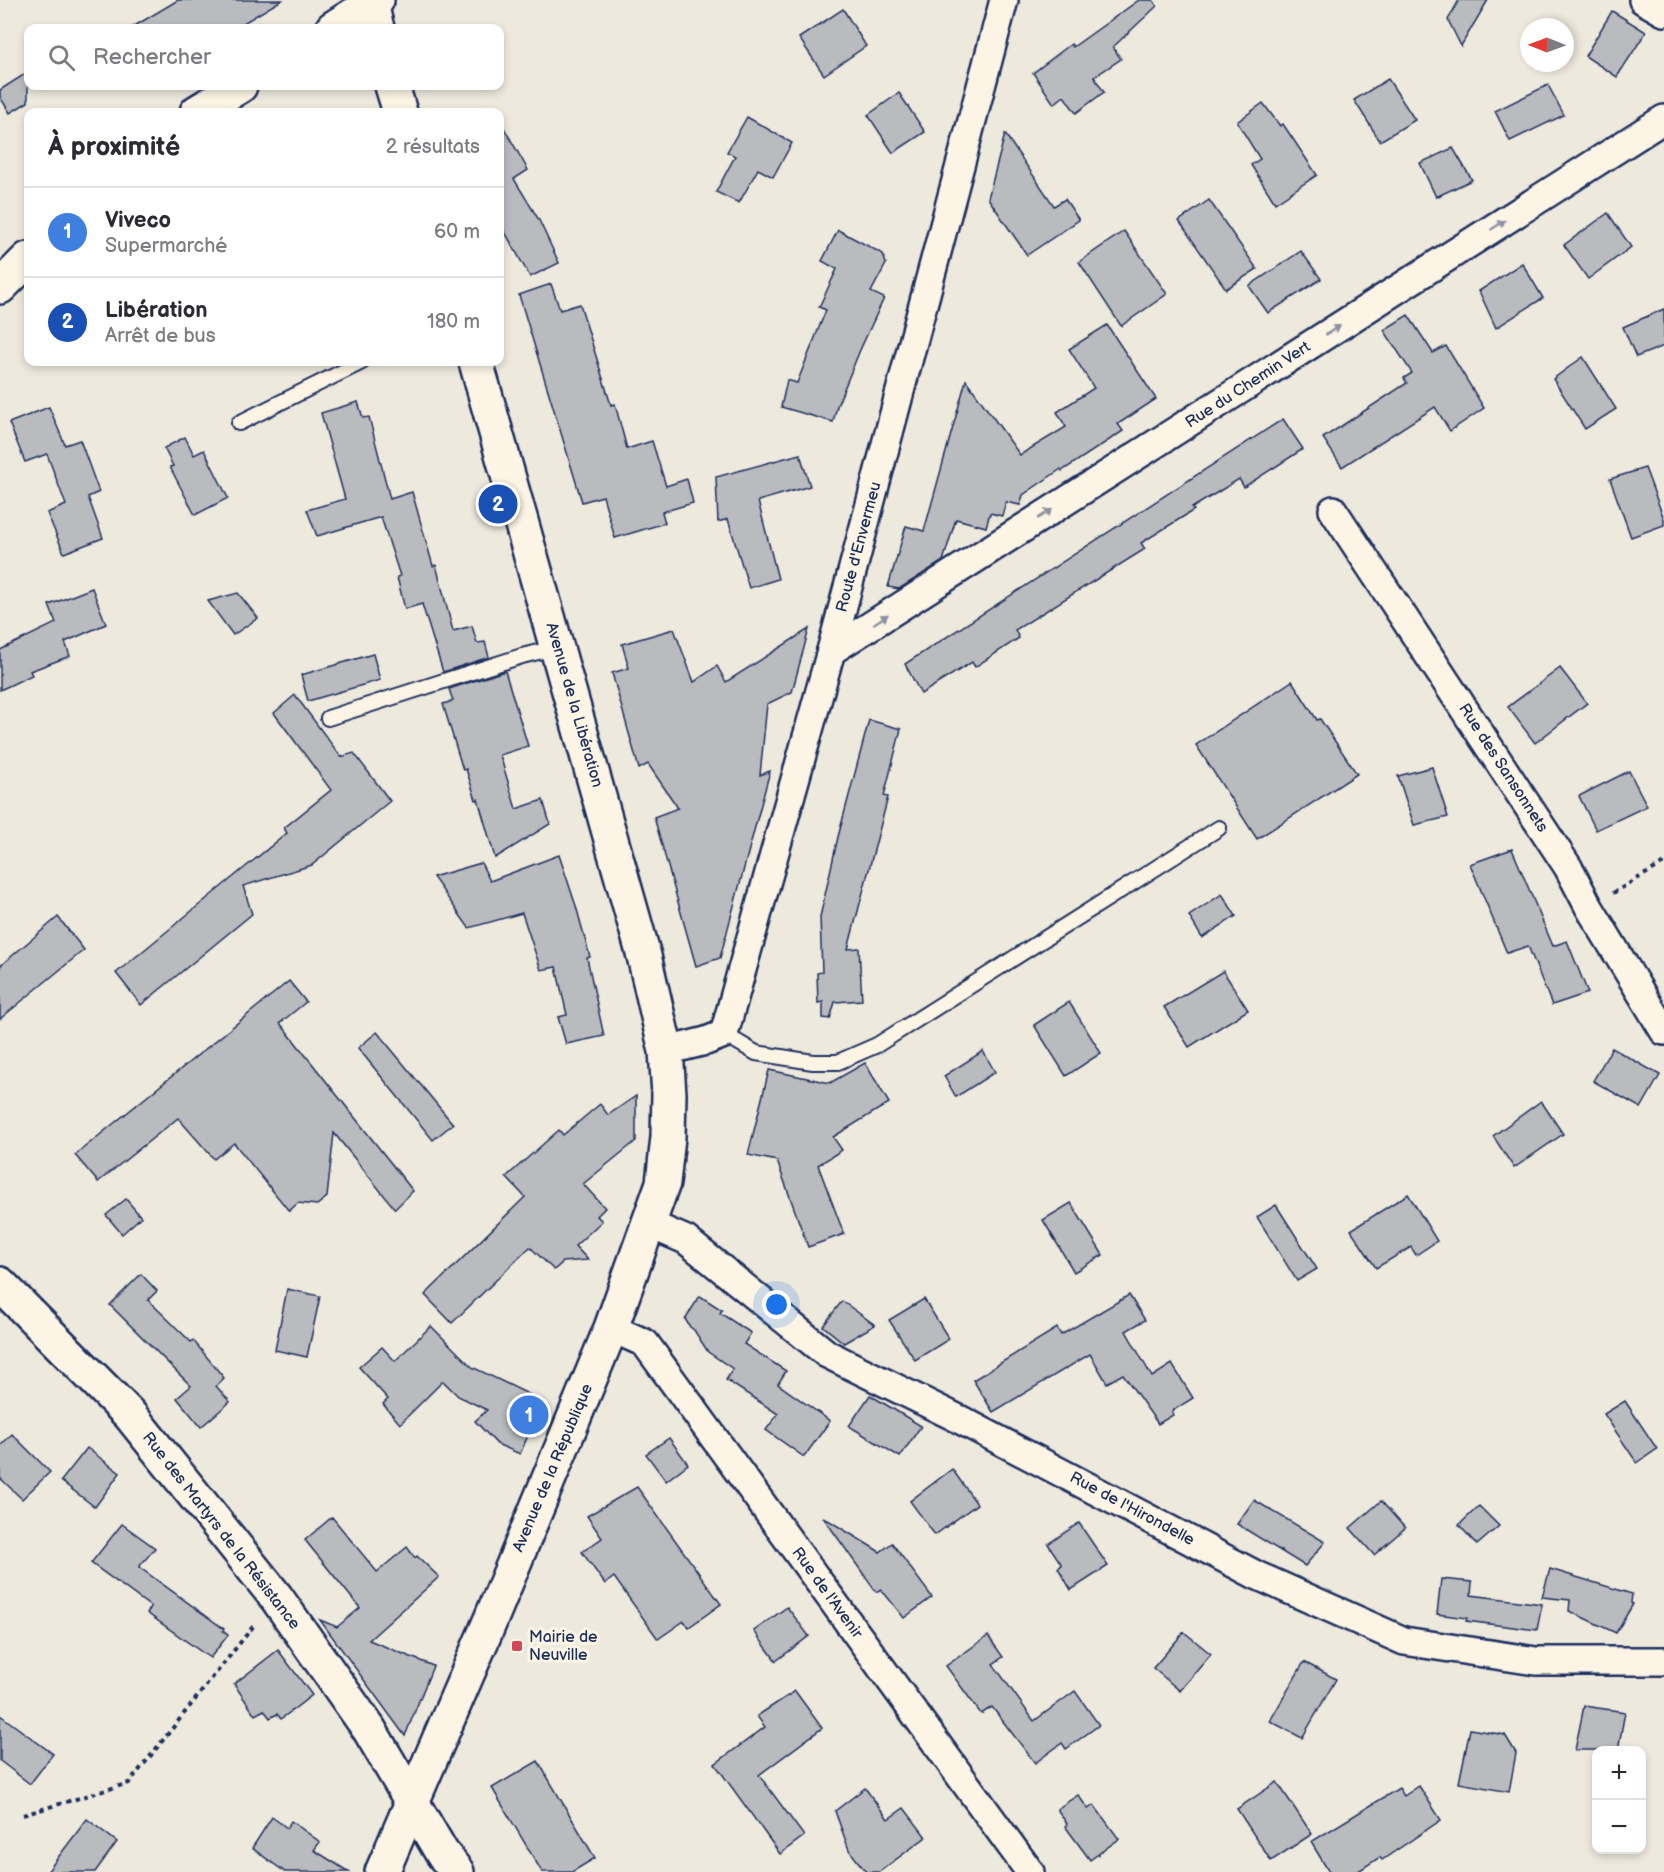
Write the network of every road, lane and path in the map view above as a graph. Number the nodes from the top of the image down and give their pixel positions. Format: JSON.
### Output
{"nodes":[{"id":1,"x":1004,"y":0,"type":"edge"},
{"id":2,"x":1643,"y":0,"type":"edge"},
{"id":3,"x":374,"y":8,"type":"edge"},
{"id":4,"x":1664,"y":12,"type":"edge"},
{"id":5,"x":341,"y":24,"type":"edge"},
{"id":6,"x":233,"y":90,"type":"edge"},
{"id":7,"x":393,"y":90,"type":"edge"},
{"id":8,"x":204,"y":108,"type":"edge"},
{"id":9,"x":399,"y":108,"type":"edge"},
{"id":10,"x":1664,"y":119,"type":"edge"},
{"id":11,"x":24,"y":263,"type":"edge"},
{"id":12,"x":0,"y":288,"type":"edge"},
{"id":13,"x":354,"y":366,"type":"edge"},
{"id":14,"x":477,"y":366,"type":"edge"},
{"id":15,"x":239,"y":423,"type":"dead end"},
{"id":16,"x":1333,"y":510,"type":"dead end"},
{"id":17,"x":558,"y":647,"type":"junction"},
{"id":18,"x":831,"y":651,"type":"junction"},
{"id":19,"x":328,"y":718,"type":"dead end"},
{"id":20,"x":1219,"y":828,"type":"dead end"},
{"id":21,"x":1664,"y":862,"type":"edge"},
{"id":22,"x":1589,"y":907,"type":"junction"},
{"id":23,"x":1664,"y":1031,"type":"edge"},
{"id":24,"x":724,"y":1034,"type":"junction"},
{"id":25,"x":666,"y":1051,"type":"junction"},
{"id":26,"x":649,"y":1224,"type":"junction"},
{"id":27,"x":0,"y":1284,"type":"edge"},
{"id":28,"x":611,"y":1328,"type":"junction"},
{"id":29,"x":276,"y":1597,"type":"junction"},
{"id":30,"x":1664,"y":1661,"type":"edge"},
{"id":31,"x":411,"y":1802,"type":"junction"},
{"id":32,"x":23,"y":1815,"type":"dead end"},
{"id":33,"x":382,"y":1872,"type":"edge"},
{"id":34,"x":457,"y":1872,"type":"edge"},
{"id":35,"x":1030,"y":1872,"type":"edge"}],
"edges":[{"from":1,"to":18,"type":"street","name":"Route d'Envermeu"},
{"from":2,"to":4,"type":"street"},
{"from":3,"to":5,"type":"main road"},
{"from":6,"to":8,"type":"main road"},
{"from":7,"to":9,"type":"main road"},
{"from":18,"to":10,"type":"street","name":"Rue du Chemin Vert","one_way":true},
{"from":11,"to":12,"type":"main road"},
{"from":13,"to":15,"type":"lane"},
{"from":14,"to":17,"type":"main road","name":"Avenue de la Libération"},
{"from":16,"to":22,"type":"street","name":"Rue des Sansonnets"},
{"from":17,"to":19,"type":"lane"},
{"from":17,"to":25,"type":"main road","name":"Avenue de la Libération"},
{"from":18,"to":24,"type":"street","name":"Route d'Envermeu"},
{"from":20,"to":24,"type":"lane"},
{"from":21,"to":22,"type":"path"},
{"from":22,"to":23,"type":"street","name":"Rue des Sansonnets"},
{"from":24,"to":25,"type":"street"},
{"from":25,"to":26,"type":"main road","name":"Avenue de la République"},
{"from":26,"to":28,"type":"main road","name":"Avenue de la République"},
{"from":26,"to":30,"type":"street","name":"Rue de l'Hirondelle"},
{"from":27,"to":29,"type":"main road","name":"Rue des Martyrs de la Résistance"},
{"from":28,"to":31,"type":"main road","name":"Avenue de la République"},
{"from":28,"to":35,"type":"street","name":"Rue de l'Avenir"},
{"from":29,"to":31,"type":"main road","name":"Rue des Martyrs de la Résistance"},
{"from":29,"to":32,"type":"path"},
{"from":31,"to":33,"type":"main road","name":"Avenue de la République"},
{"from":31,"to":34,"type":"main road","name":"Rue des Martyrs de la Résistance"}]}
